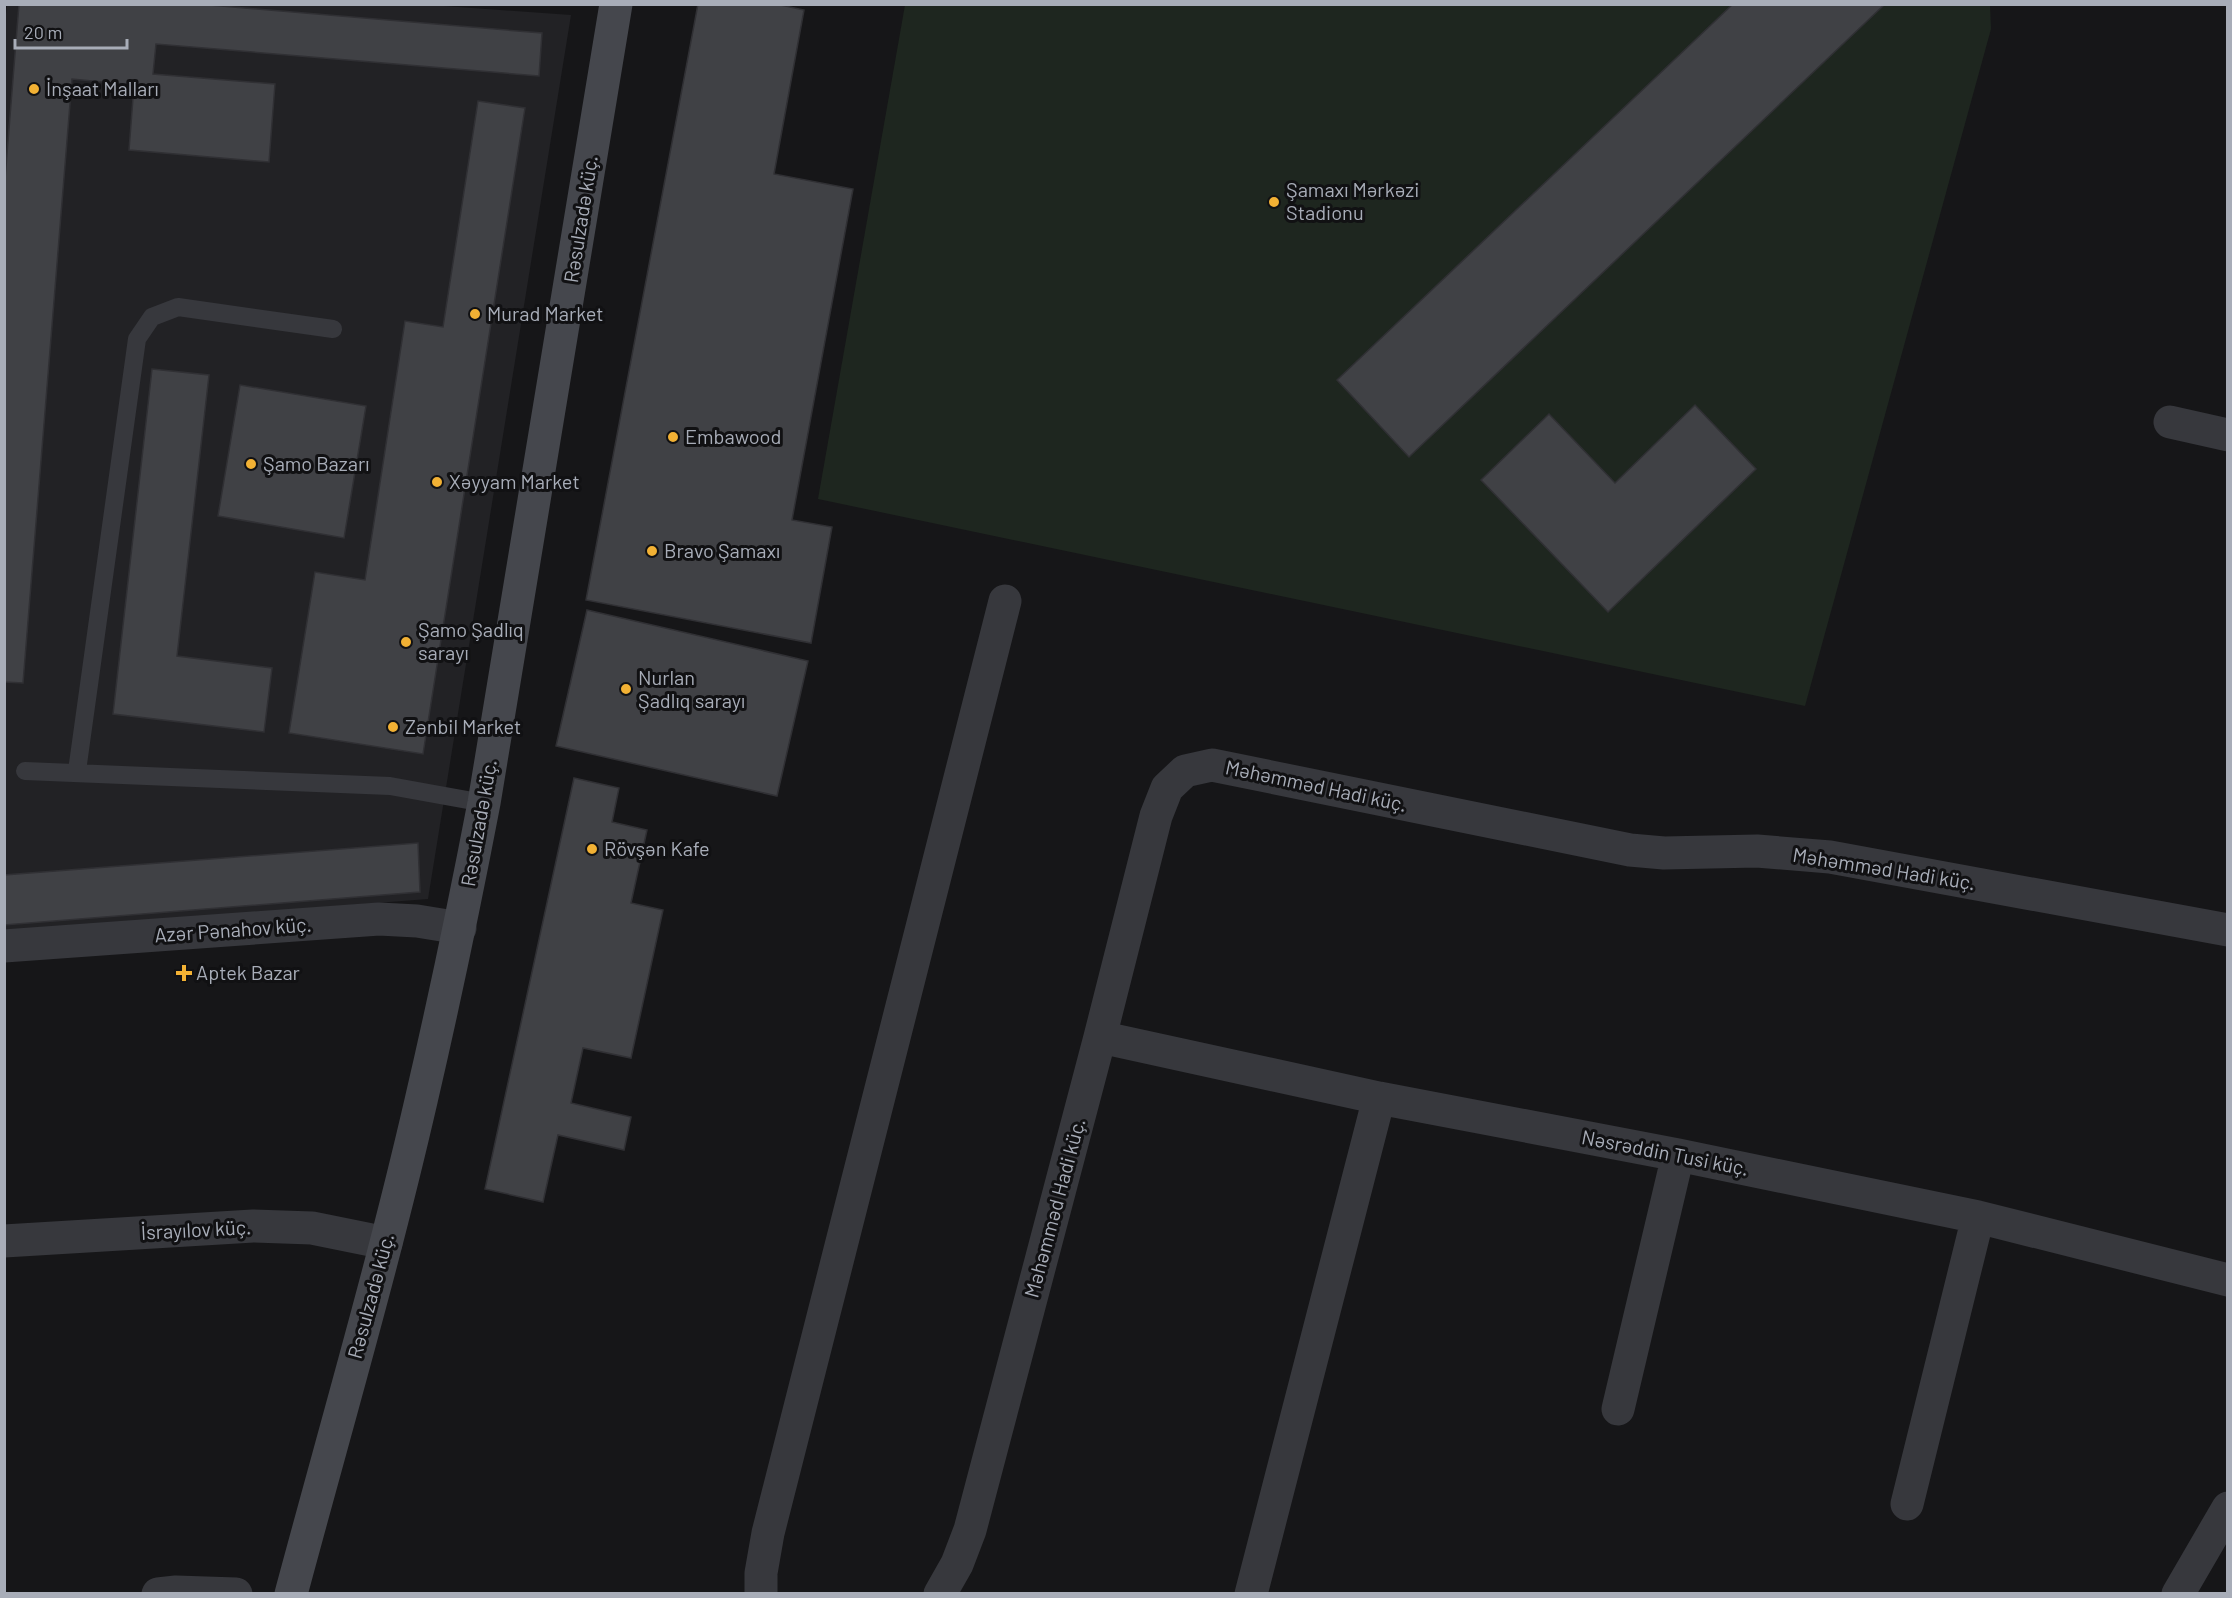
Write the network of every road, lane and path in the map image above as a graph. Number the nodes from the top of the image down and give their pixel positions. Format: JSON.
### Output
{"nodes":[{"id":1,"x":616,"y":4,"type":"edge"},
{"id":2,"x":333,"y":328,"type":"dead end"},
{"id":3,"x":2170,"y":422,"type":"dead end"},
{"id":4,"x":2228,"y":435,"type":"edge"},
{"id":5,"x":1005,"y":601,"type":"dead end"},
{"id":6,"x":25,"y":771,"type":"dead end"},
{"id":7,"x":77,"y":771,"type":"junction"},
{"id":8,"x":484,"y":802,"type":"junction"},
{"id":9,"x":460,"y":928,"type":"junction"},
{"id":10,"x":2228,"y":930,"type":"edge"},
{"id":11,"x":4,"y":946,"type":"edge"},
{"id":12,"x":1100,"y":1037,"type":"junction"},
{"id":13,"x":1379,"y":1098,"type":"junction"},
{"id":14,"x":1678,"y":1155,"type":"junction"},
{"id":15,"x":1978,"y":1217,"type":"junction"},
{"id":16,"x":4,"y":1241,"type":"edge"},
{"id":17,"x":386,"y":1243,"type":"junction"},
{"id":18,"x":2228,"y":1280,"type":"edge"},
{"id":19,"x":1618,"y":1408,"type":"dead end"},
{"id":20,"x":1907,"y":1504,"type":"dead end"},
{"id":21,"x":2228,"y":1508,"type":"edge"},
{"id":22,"x":158,"y":1593,"type":"edge"},
{"id":23,"x":236,"y":1593,"type":"edge"},
{"id":24,"x":291,"y":1593,"type":"edge"},
{"id":25,"x":761,"y":1593,"type":"edge"},
{"id":26,"x":940,"y":1593,"type":"edge"},
{"id":27,"x":1251,"y":1593,"type":"edge"},
{"id":28,"x":2178,"y":1593,"type":"edge"}],
"edges":[{"from":1,"to":8,"type":"street","name":"Rəsulzadə küç."},
{"from":2,"to":7,"type":"lane"},
{"from":3,"to":4,"type":"street"},
{"from":5,"to":25,"type":"street"},
{"from":6,"to":7,"type":"lane"},
{"from":7,"to":8,"type":"lane"},
{"from":8,"to":9,"type":"street","name":"Rəsulzadə küç."},
{"from":9,"to":11,"type":"street","name":"Azər Pənahov küç."},
{"from":9,"to":17,"type":"street","name":"Rəsulzadə küç."},
{"from":10,"to":12,"type":"street","name":"Məhəmməd Hadi küç."},
{"from":12,"to":13,"type":"street","name":"Nəsrəddin Tusi küç."},
{"from":12,"to":26,"type":"street","name":"Məhəmməd Hadi küç."},
{"from":13,"to":14,"type":"street","name":"Nəsrəddin Tusi küç."},
{"from":13,"to":27,"type":"street"},
{"from":14,"to":15,"type":"street","name":"Nəsrəddin Tusi küç."},
{"from":14,"to":19,"type":"street"},
{"from":15,"to":18,"type":"street","name":"Nəsrəddin Tusi küç."},
{"from":15,"to":20,"type":"street"},
{"from":16,"to":17,"type":"street","name":"İsrayılov küç."},
{"from":17,"to":24,"type":"street","name":"Rəsulzadə küç."},
{"from":21,"to":28,"type":"street"},
{"from":22,"to":23,"type":"street"}]}
